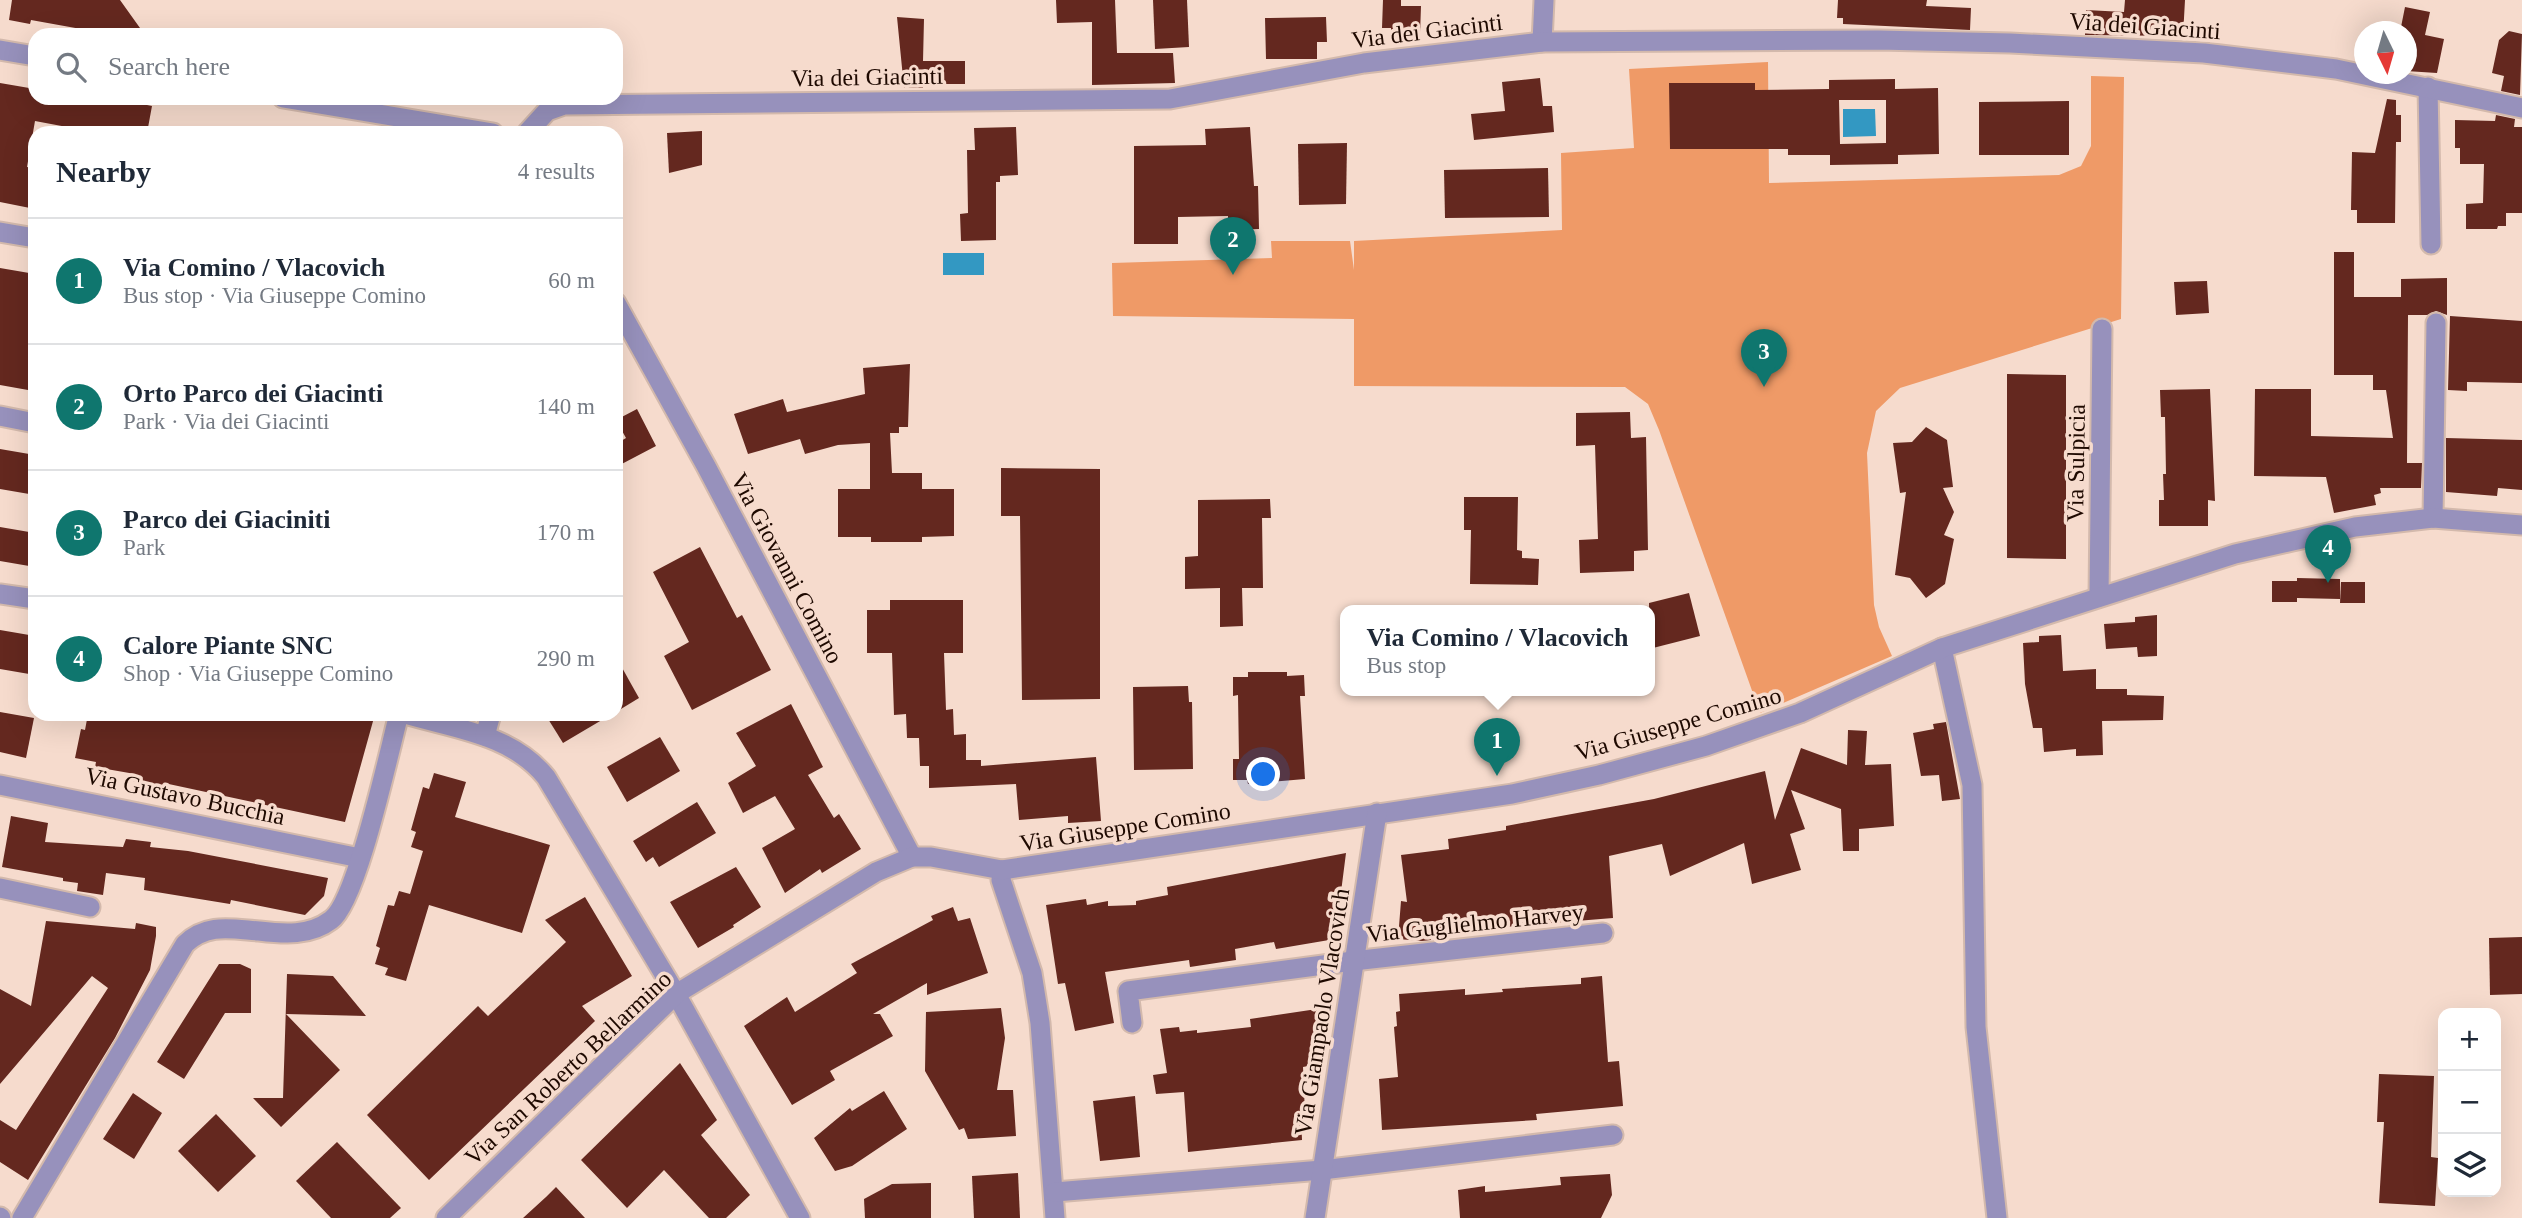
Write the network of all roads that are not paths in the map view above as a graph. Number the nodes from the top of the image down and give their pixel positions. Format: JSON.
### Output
{"nodes":[{"id":1,"x":1544,"y":0,"type":"edge"},
{"id":2,"x":1542,"y":42,"type":"junction"},
{"id":3,"x":0,"y":50,"type":"edge"},
{"id":4,"x":28,"y":55,"type":"edge"},
{"id":5,"x":2428,"y":87,"type":"junction"},
{"id":6,"x":623,"y":104,"type":"edge"},
{"id":7,"x":325,"y":105,"type":"edge"},
{"id":8,"x":564,"y":105,"type":"edge"},
{"id":9,"x":2522,"y":108,"type":"edge"},
{"id":10,"x":451,"y":126,"type":"edge"},
{"id":11,"x":533,"y":126,"type":"edge"},
{"id":12,"x":0,"y":232,"type":"edge"},
{"id":13,"x":28,"y":238,"type":"edge"},
{"id":14,"x":2431,"y":244,"type":"dead end"},
{"id":15,"x":623,"y":316,"type":"edge"},
{"id":16,"x":2436,"y":323,"type":"dead end"},
{"id":17,"x":2102,"y":329,"type":"dead end"},
{"id":18,"x":0,"y":416,"type":"edge"},
{"id":19,"x":28,"y":422,"type":"edge"},
{"id":20,"x":2433,"y":518,"type":"junction"},
{"id":21,"x":2522,"y":525,"type":"edge"},
{"id":22,"x":0,"y":594,"type":"edge"},
{"id":23,"x":2098,"y":597,"type":"junction"},
{"id":24,"x":28,"y":598,"type":"edge"},
{"id":25,"x":1942,"y":648,"type":"junction"},
{"id":26,"x":397,"y":721,"type":"edge"},
{"id":27,"x":430,"y":721,"type":"edge"},
{"id":28,"x":489,"y":721,"type":"edge"},
{"id":29,"x":485,"y":736,"type":"junction"},
{"id":30,"x":0,"y":785,"type":"edge"},
{"id":31,"x":1377,"y":813,"type":"junction"},
{"id":32,"x":912,"y":857,"type":"junction"},
{"id":33,"x":360,"y":858,"type":"junction"},
{"id":34,"x":1002,"y":870,"type":"junction"},
{"id":35,"x":0,"y":888,"type":"edge"},
{"id":36,"x":90,"y":906,"type":"dead end"},
{"id":37,"x":1603,"y":933,"type":"dead end"},
{"id":38,"x":1353,"y":961,"type":"junction"},
{"id":39,"x":676,"y":994,"type":"junction"},
{"id":40,"x":1132,"y":1023,"type":"dead end"},
{"id":41,"x":1613,"y":1135,"type":"dead end"},
{"id":42,"x":1322,"y":1170,"type":"junction"},
{"id":43,"x":1055,"y":1192,"type":"junction"},
{"id":44,"x":22,"y":1218,"type":"edge"},
{"id":45,"x":446,"y":1218,"type":"edge"},
{"id":46,"x":800,"y":1218,"type":"edge"},
{"id":47,"x":1055,"y":1218,"type":"edge"},
{"id":48,"x":1315,"y":1218,"type":"edge"},
{"id":49,"x":1997,"y":1218,"type":"edge"}],
"edges":[{"from":1,"to":2,"type":"street"},
{"from":2,"to":5,"type":"street","name":"Via dei Giacinti"},
{"from":2,"to":6,"type":"street","name":"Via dei Giacinti"},
{"from":3,"to":4,"type":"street"},
{"from":5,"to":9,"type":"street","name":"Via dei Giacinti"},
{"from":5,"to":14,"type":"street"},
{"from":7,"to":10,"type":"street"},
{"from":8,"to":11,"type":"street","name":"Via dei Giacinti"},
{"from":12,"to":13,"type":"street"},
{"from":15,"to":32,"type":"street","name":"Via Giovanni Comino"},
{"from":16,"to":20,"type":"street"},
{"from":17,"to":23,"type":"street","name":"Via Sulpicia"},
{"from":18,"to":19,"type":"street"},
{"from":20,"to":21,"type":"street","name":"Via Giuseppe Comino"},
{"from":20,"to":23,"type":"street","name":"Via Giuseppe Comino"},
{"from":22,"to":24,"type":"street"},
{"from":23,"to":25,"type":"street","name":"Via Giuseppe Comino"},
{"from":25,"to":31,"type":"street","name":"Via Giuseppe Comino"},
{"from":25,"to":49,"type":"street"},
{"from":26,"to":33,"type":"street"},
{"from":27,"to":29,"type":"street"},
{"from":28,"to":29,"type":"street"},
{"from":29,"to":39,"type":"street"},
{"from":30,"to":33,"type":"street","name":"Via Gustavo Bucchia"},
{"from":31,"to":34,"type":"street","name":"Via Giuseppe Comino"},
{"from":31,"to":38,"type":"street","name":"Via Giampaolo Vlacovich"},
{"from":32,"to":34,"type":"street","name":"Via Giuseppe Comino"},
{"from":32,"to":39,"type":"street","name":"Via San Roberto Bellarmino"},
{"from":33,"to":44,"type":"street"},
{"from":34,"to":43,"type":"street"},
{"from":35,"to":36,"type":"street"},
{"from":37,"to":38,"type":"street","name":"Via Guglielmo Harvey"},
{"from":38,"to":40,"type":"street","name":"Via Guglielmo Harvey"},
{"from":38,"to":42,"type":"street","name":"Via Giampaolo Vlacovich"},
{"from":39,"to":45,"type":"street","name":"Via San Roberto Bellarmino"},
{"from":39,"to":46,"type":"street"},
{"from":41,"to":42,"type":"street"},
{"from":42,"to":43,"type":"street"},
{"from":42,"to":48,"type":"street","name":"Via Giampaolo Vlacovich"},
{"from":43,"to":47,"type":"street"}]}
